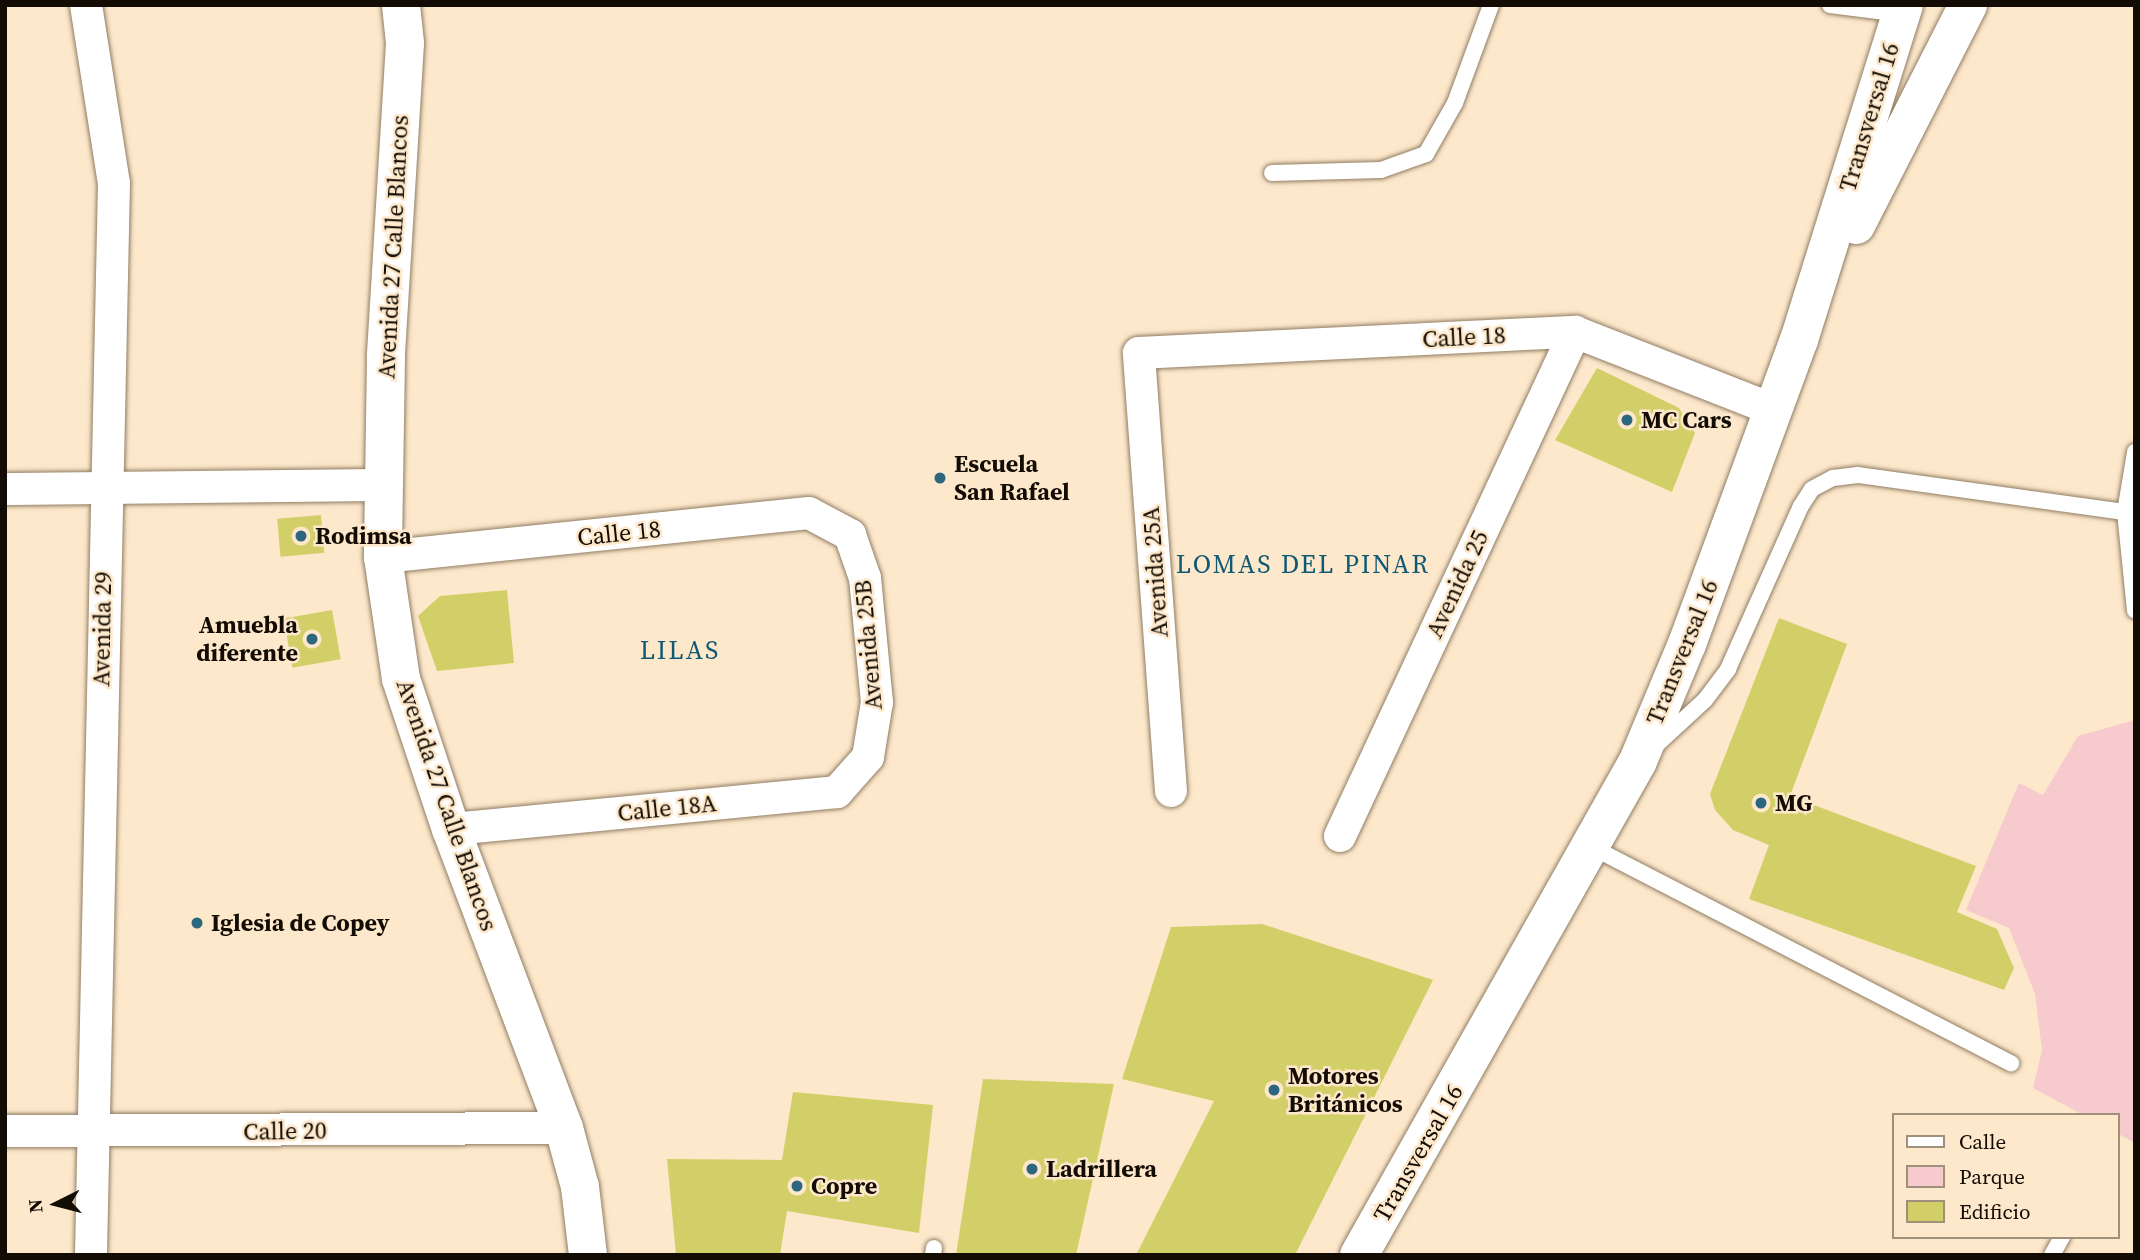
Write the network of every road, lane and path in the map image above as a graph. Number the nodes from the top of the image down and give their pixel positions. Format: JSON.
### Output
{"nodes":[{"id":1,"x":86,"y":5,"type":"edge"},
{"id":2,"x":401,"y":5,"type":"edge"},
{"id":3,"x":1491,"y":5,"type":"edge"},
{"id":4,"x":1830,"y":5,"type":"edge"},
{"id":5,"x":1968,"y":5,"type":"edge"},
{"id":6,"x":1903,"y":10,"type":"edge"},
{"id":7,"x":1272,"y":173,"type":"dead end"},
{"id":8,"x":1575,"y":332,"type":"junction"},
{"id":9,"x":1799,"y":340,"type":"junction"},
{"id":10,"x":1139,"y":353,"type":"joint"},
{"id":11,"x":1774,"y":410,"type":"junction"},
{"id":12,"x":2135,"y":452,"type":"edge"},
{"id":13,"x":385,"y":485,"type":"junction"},
{"id":14,"x":5,"y":489,"type":"edge"},
{"id":15,"x":104,"y":490,"type":"junction"},
{"id":16,"x":2125,"y":512,"type":"junction"},
{"id":17,"x":850,"y":535,"type":"joint"},
{"id":18,"x":383,"y":557,"type":"junction"},
{"id":19,"x":2135,"y":610,"type":"edge"},
{"id":20,"x":869,"y":757,"type":"joint"},
{"id":21,"x":1638,"y":761,"type":"junction"},
{"id":22,"x":1171,"y":791,"type":"dead end"},
{"id":23,"x":451,"y":829,"type":"junction"},
{"id":24,"x":1340,"y":836,"type":"dead end"},
{"id":25,"x":1590,"y":846,"type":"junction"},
{"id":26,"x":2011,"y":1063,"type":"dead end"},
{"id":27,"x":564,"y":1128,"type":"junction"},
{"id":28,"x":5,"y":1131,"type":"edge"},
{"id":29,"x":91,"y":1133,"type":"junction"},
{"id":30,"x":2061,"y":1239,"type":"edge"},
{"id":31,"x":91,"y":1255,"type":"edge"},
{"id":32,"x":588,"y":1255,"type":"edge"},
{"id":33,"x":1359,"y":1255,"type":"edge"},
{"id":34,"x":2052,"y":1255,"type":"edge"}],
"edges":[{"from":1,"to":15,"type":"street","name":"Avenida 29"},
{"from":2,"to":13,"type":"main road","name":"Avenida 27 Calle Blancos"},
{"from":3,"to":7,"type":"lane"},
{"from":4,"to":6,"type":"lane"},
{"from":5,"to":9,"type":"main road"},
{"from":6,"to":9,"type":"main road","name":"Transversal 16"},
{"from":8,"to":10,"type":"street","name":"Calle 18"},
{"from":8,"to":11,"type":"street","name":"Calle 18"},
{"from":8,"to":24,"type":"street","name":"Avenida 25"},
{"from":9,"to":11,"type":"main road","name":"Transversal 16"},
{"from":10,"to":22,"type":"street","name":"Avenida 25A"},
{"from":11,"to":21,"type":"main road","name":"Transversal 16"},
{"from":12,"to":16,"type":"lane"},
{"from":13,"to":15,"type":"street"},
{"from":13,"to":18,"type":"main road","name":"Avenida 27 Calle Blancos"},
{"from":14,"to":15,"type":"street"},
{"from":15,"to":29,"type":"street","name":"Avenida 29"},
{"from":16,"to":19,"type":"lane"},
{"from":16,"to":21,"type":"lane"},
{"from":17,"to":18,"type":"street","name":"Calle 18"},
{"from":17,"to":20,"type":"street","name":"Avenida 25B"},
{"from":18,"to":23,"type":"main road","name":"Avenida 27 Calle Blancos"},
{"from":20,"to":23,"type":"street","name":"Calle 18A"},
{"from":21,"to":25,"type":"main road","name":"Transversal 16"},
{"from":23,"to":27,"type":"main road","name":"Avenida 27 Calle Blancos"},
{"from":25,"to":26,"type":"lane"},
{"from":25,"to":33,"type":"main road","name":"Transversal 16"},
{"from":27,"to":29,"type":"street","name":"Calle 20"},
{"from":27,"to":32,"type":"main road","name":"Avenida 27 Calle Blancos"},
{"from":28,"to":29,"type":"street","name":"Calle 20"},
{"from":29,"to":31,"type":"street","name":"Avenida 29"},
{"from":30,"to":34,"type":"lane"}]}
